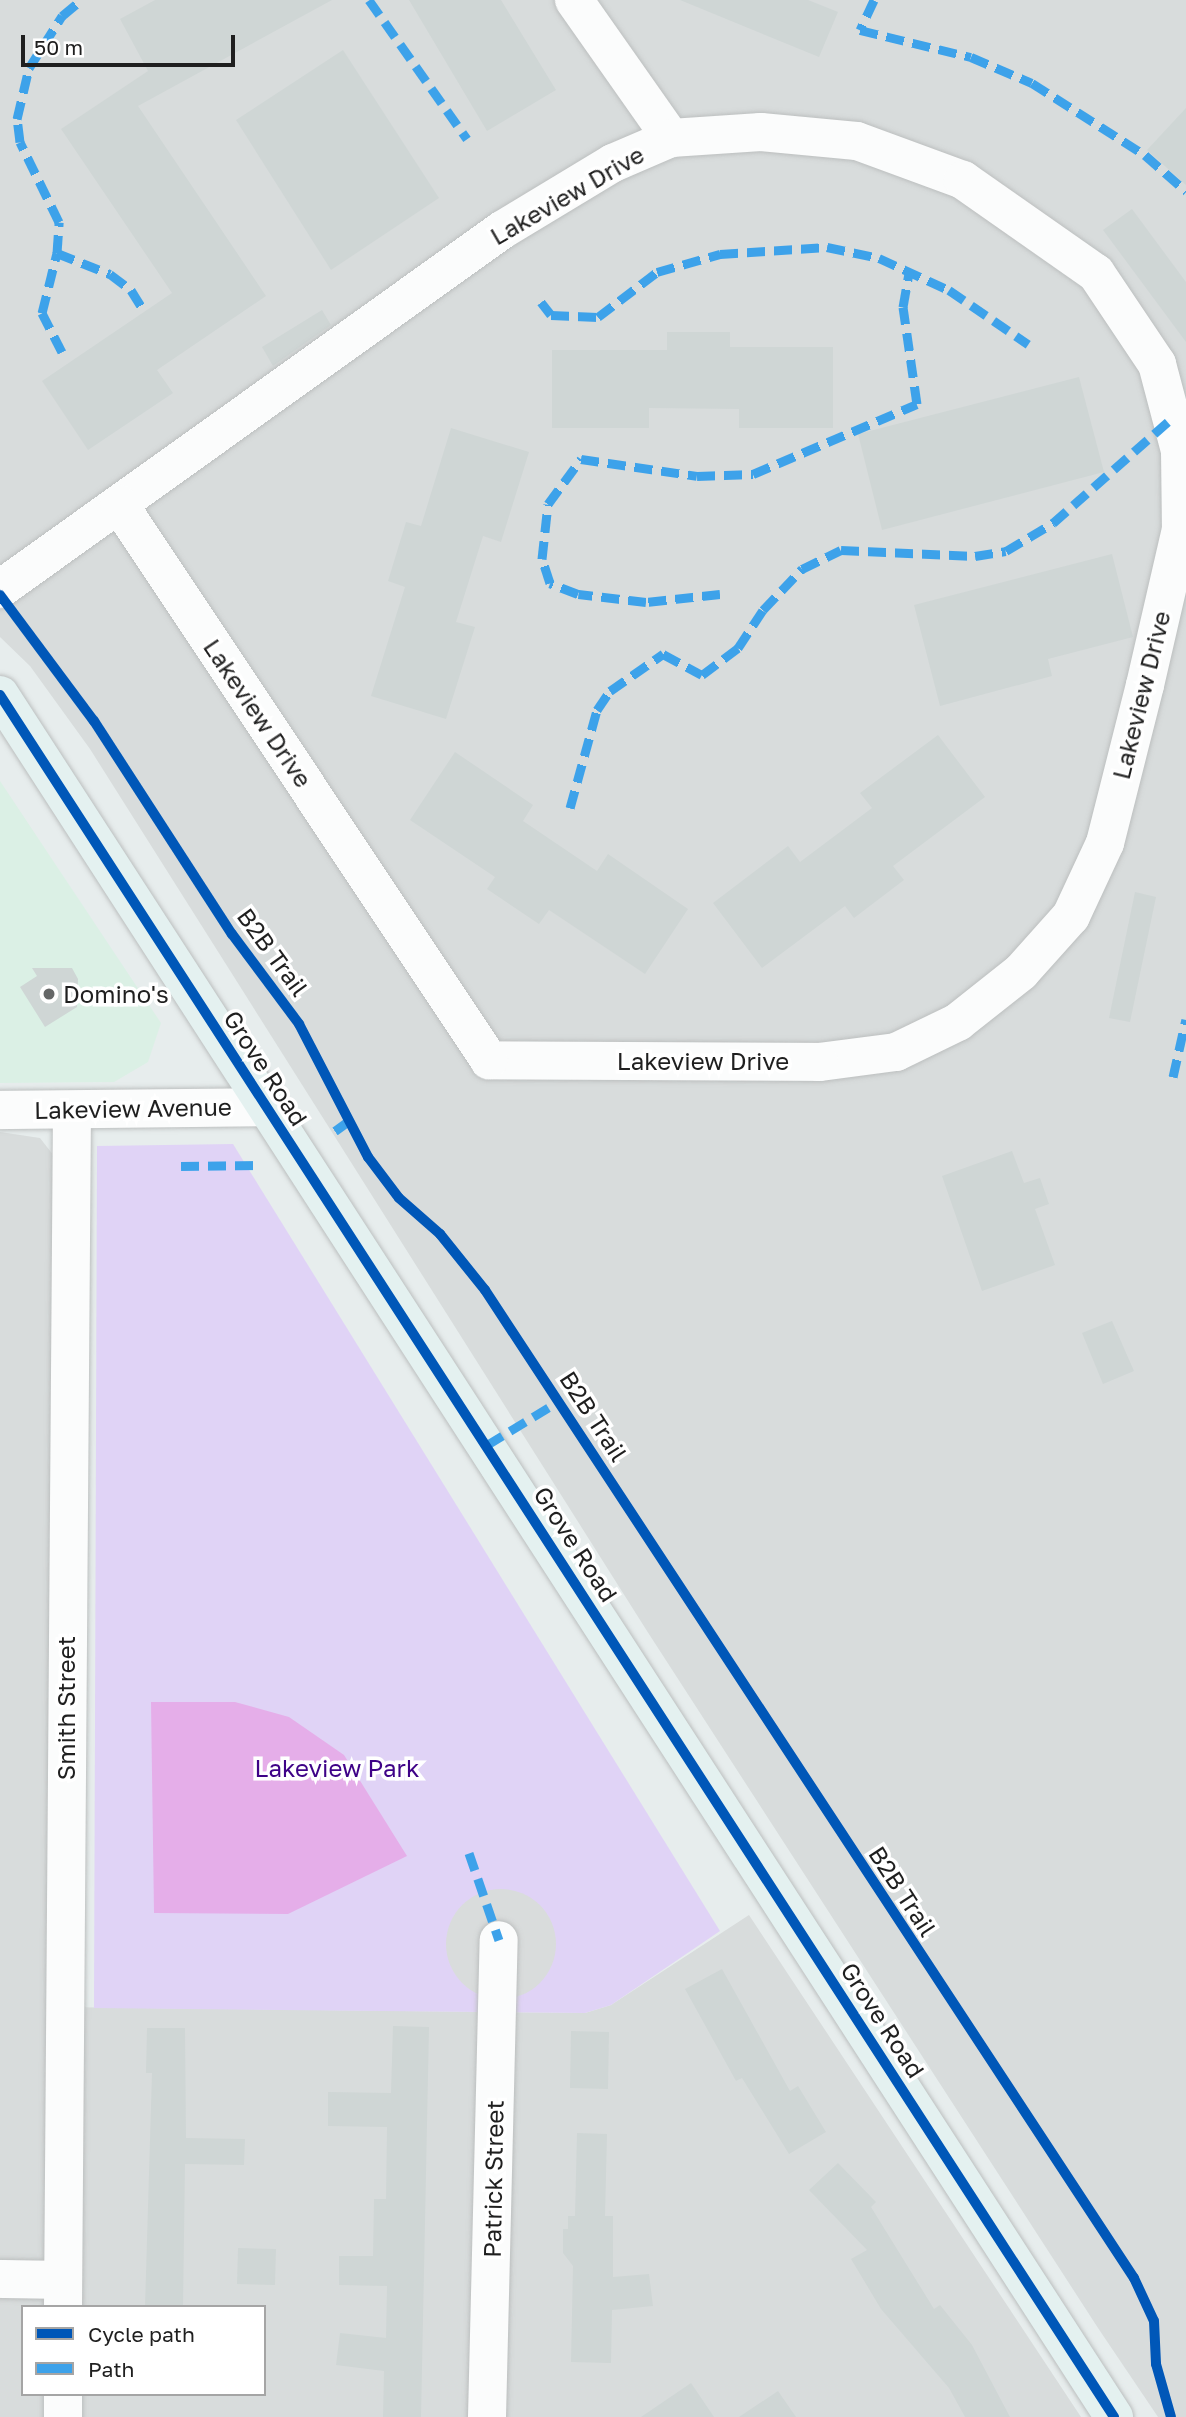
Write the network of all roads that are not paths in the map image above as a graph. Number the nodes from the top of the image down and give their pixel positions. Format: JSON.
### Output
{"nodes":[{"id":1,"x":574,"y":0,"type":"edge"},
{"id":2,"x":671,"y":138,"type":"junction"},
{"id":3,"x":119,"y":504,"type":"junction"},
{"id":4,"x":0,"y":589,"type":"edge"},
{"id":5,"x":0,"y":695,"type":"edge"},
{"id":6,"x":265,"y":1107,"type":"junction"},
{"id":7,"x":0,"y":1110,"type":"edge"},
{"id":8,"x":72,"y":1110,"type":"junction"},
{"id":9,"x":499,"y":1940,"type":"dead end"},
{"id":10,"x":0,"y":2279,"type":"edge"},
{"id":11,"x":63,"y":2293,"type":"edge"},
{"id":12,"x":63,"y":2396,"type":"edge"},
{"id":13,"x":497,"y":2413,"type":"edge"},
{"id":14,"x":63,"y":2417,"type":"edge"},
{"id":15,"x":1114,"y":2417,"type":"edge"}],
"edges":[{"from":1,"to":2,"type":"street"},
{"from":2,"to":3,"type":"street","name":"Lakeview Drive"},
{"from":2,"to":3,"type":"street","name":"Lakeview Drive"},
{"from":3,"to":4,"type":"street"},
{"from":5,"to":6,"type":"main road","name":"Grove Road"},
{"from":6,"to":8,"type":"street","name":"Lakeview Avenue"},
{"from":6,"to":15,"type":"main road","name":"Grove Road"},
{"from":7,"to":8,"type":"street","name":"Lakeview Avenue"},
{"from":8,"to":11,"type":"street","name":"Smith Street"},
{"from":9,"to":13,"type":"street","name":"Patrick Street"},
{"from":10,"to":11,"type":"street"},
{"from":12,"to":14,"type":"street"}]}
